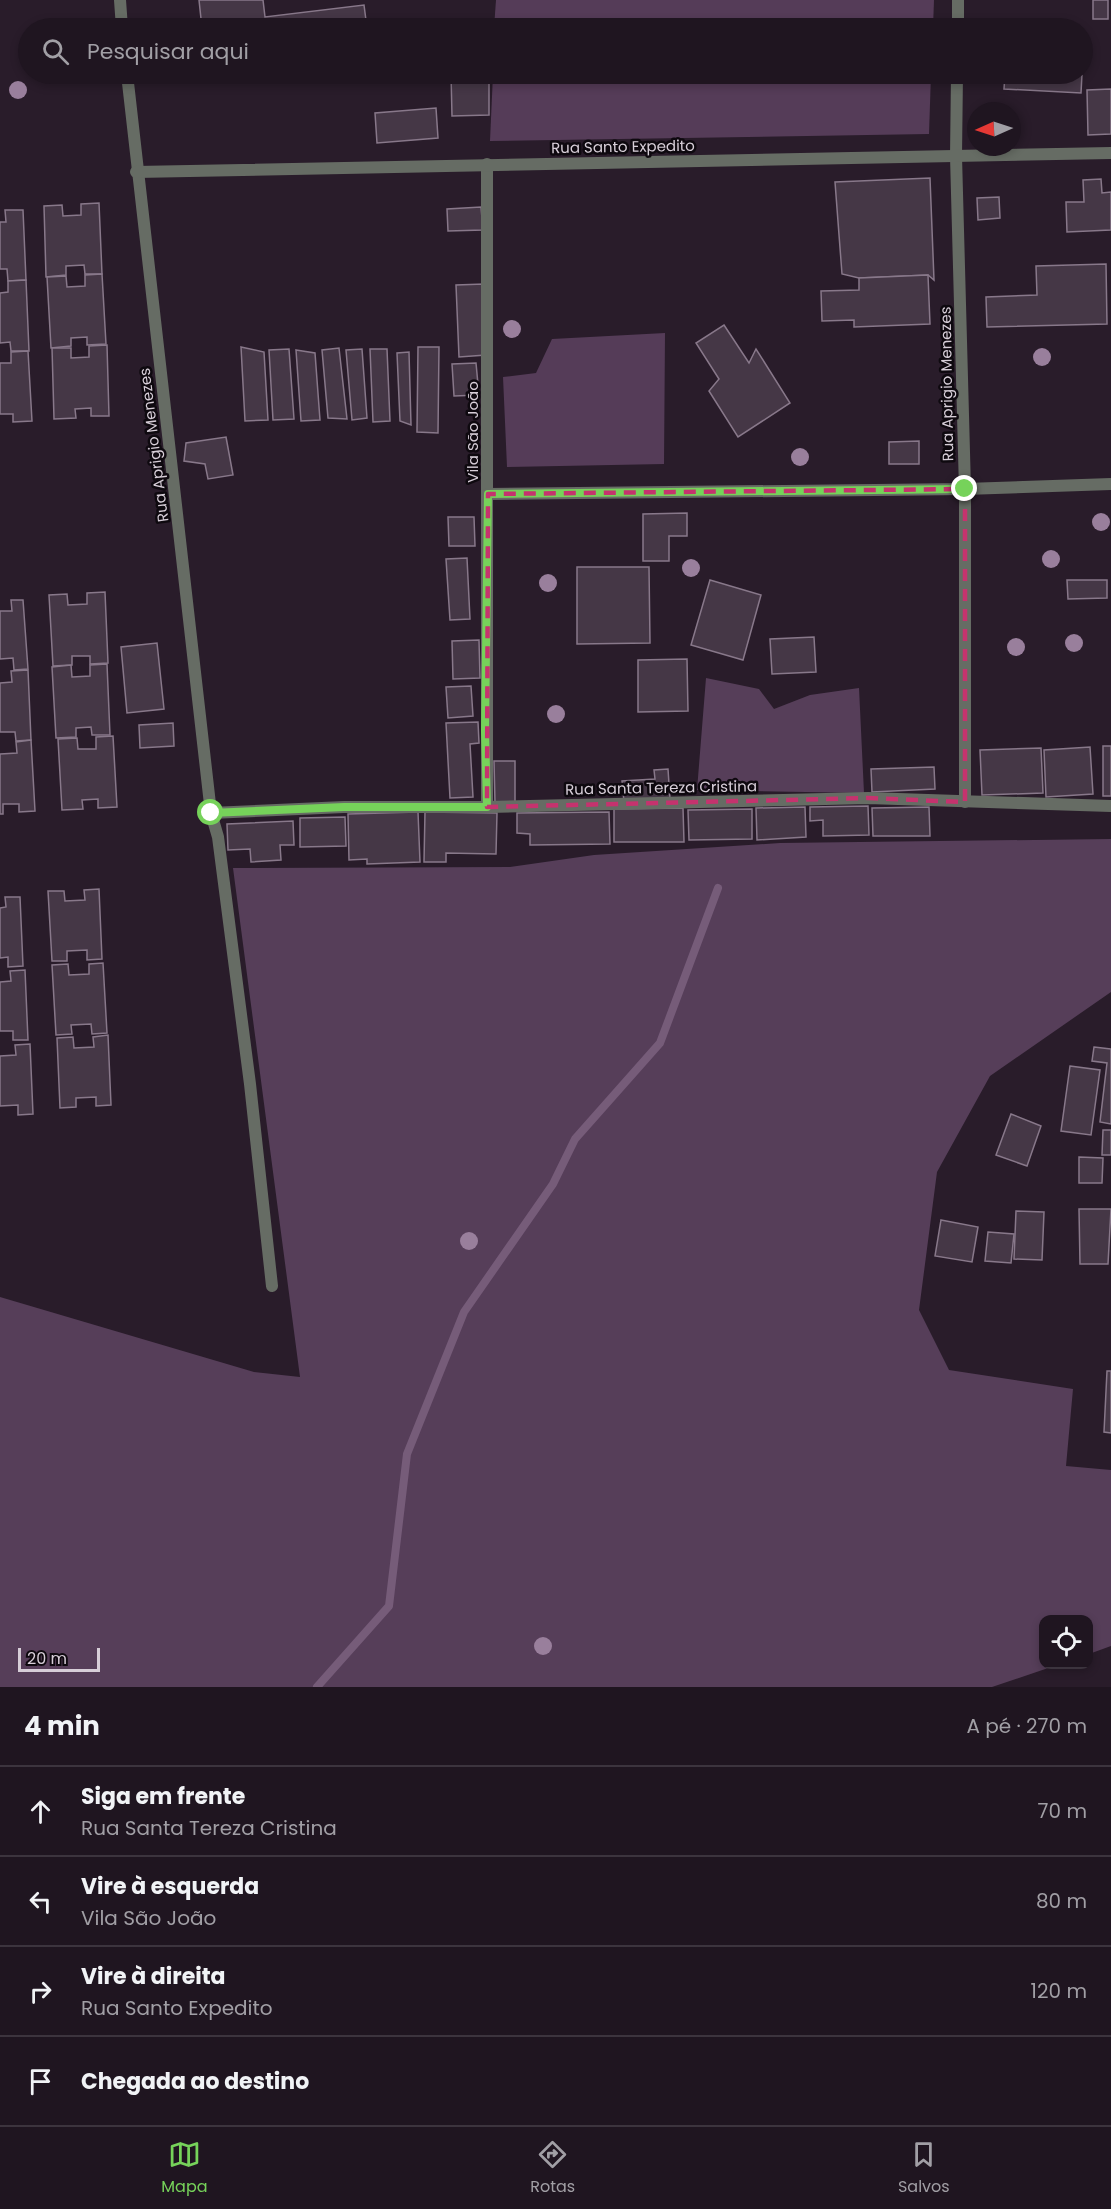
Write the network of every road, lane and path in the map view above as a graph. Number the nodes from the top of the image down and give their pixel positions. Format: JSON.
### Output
{"nodes":[{"id":1,"x":120,"y":0,"type":"edge"},
{"id":2,"x":958,"y":0,"type":"edge"},
{"id":3,"x":121,"y":18,"type":"edge"},
{"id":4,"x":958,"y":18,"type":"edge"},
{"id":5,"x":128,"y":84,"type":"edge"},
{"id":6,"x":957,"y":84,"type":"edge"},
{"id":7,"x":1111,"y":153,"type":"edge"},
{"id":8,"x":956,"y":156,"type":"junction"},
{"id":9,"x":486,"y":165,"type":"junction"},
{"id":10,"x":136,"y":172,"type":"junction"},
{"id":11,"x":1111,"y":484,"type":"edge"},
{"id":12,"x":965,"y":489,"type":"junction"},
{"id":13,"x":488,"y":494,"type":"junction"},
{"id":14,"x":965,"y":802,"type":"junction"},
{"id":15,"x":1111,"y":806,"type":"edge"},
{"id":16,"x":487,"y":807,"type":"junction"},
{"id":17,"x":211,"y":813,"type":"junction"},
{"id":18,"x":272,"y":1286,"type":"dead end"}],
"edges":[{"from":1,"to":3,"type":"street"},
{"from":2,"to":4,"type":"street"},
{"from":5,"to":10,"type":"street","name":"Rua Aprigio Menezes"},
{"from":6,"to":8,"type":"street","name":"Rua Aprigio Menezes"},
{"from":7,"to":8,"type":"street","name":"Rua Santo Expedito"},
{"from":8,"to":9,"type":"street","name":"Rua Santo Expedito"},
{"from":8,"to":12,"type":"street","name":"Rua Aprigio Menezes"},
{"from":9,"to":10,"type":"street","name":"Rua Santo Expedito"},
{"from":9,"to":13,"type":"street","name":"Vila São João"},
{"from":10,"to":17,"type":"street","name":"Rua Aprigio Menezes"},
{"from":11,"to":12,"type":"street"},
{"from":12,"to":13,"type":"street"},
{"from":12,"to":14,"type":"street","name":"Rua Aprigio Menezes"},
{"from":13,"to":16,"type":"street","name":"Vila São João"},
{"from":14,"to":15,"type":"street","name":"Rua Santa Tereza Cristina"},
{"from":14,"to":16,"type":"street","name":"Rua Santa Tereza Cristina"},
{"from":16,"to":17,"type":"street","name":"Rua Santa Tereza Cristina"},
{"from":17,"to":18,"type":"street","name":"Rua Aprigio Menezes"}]}
